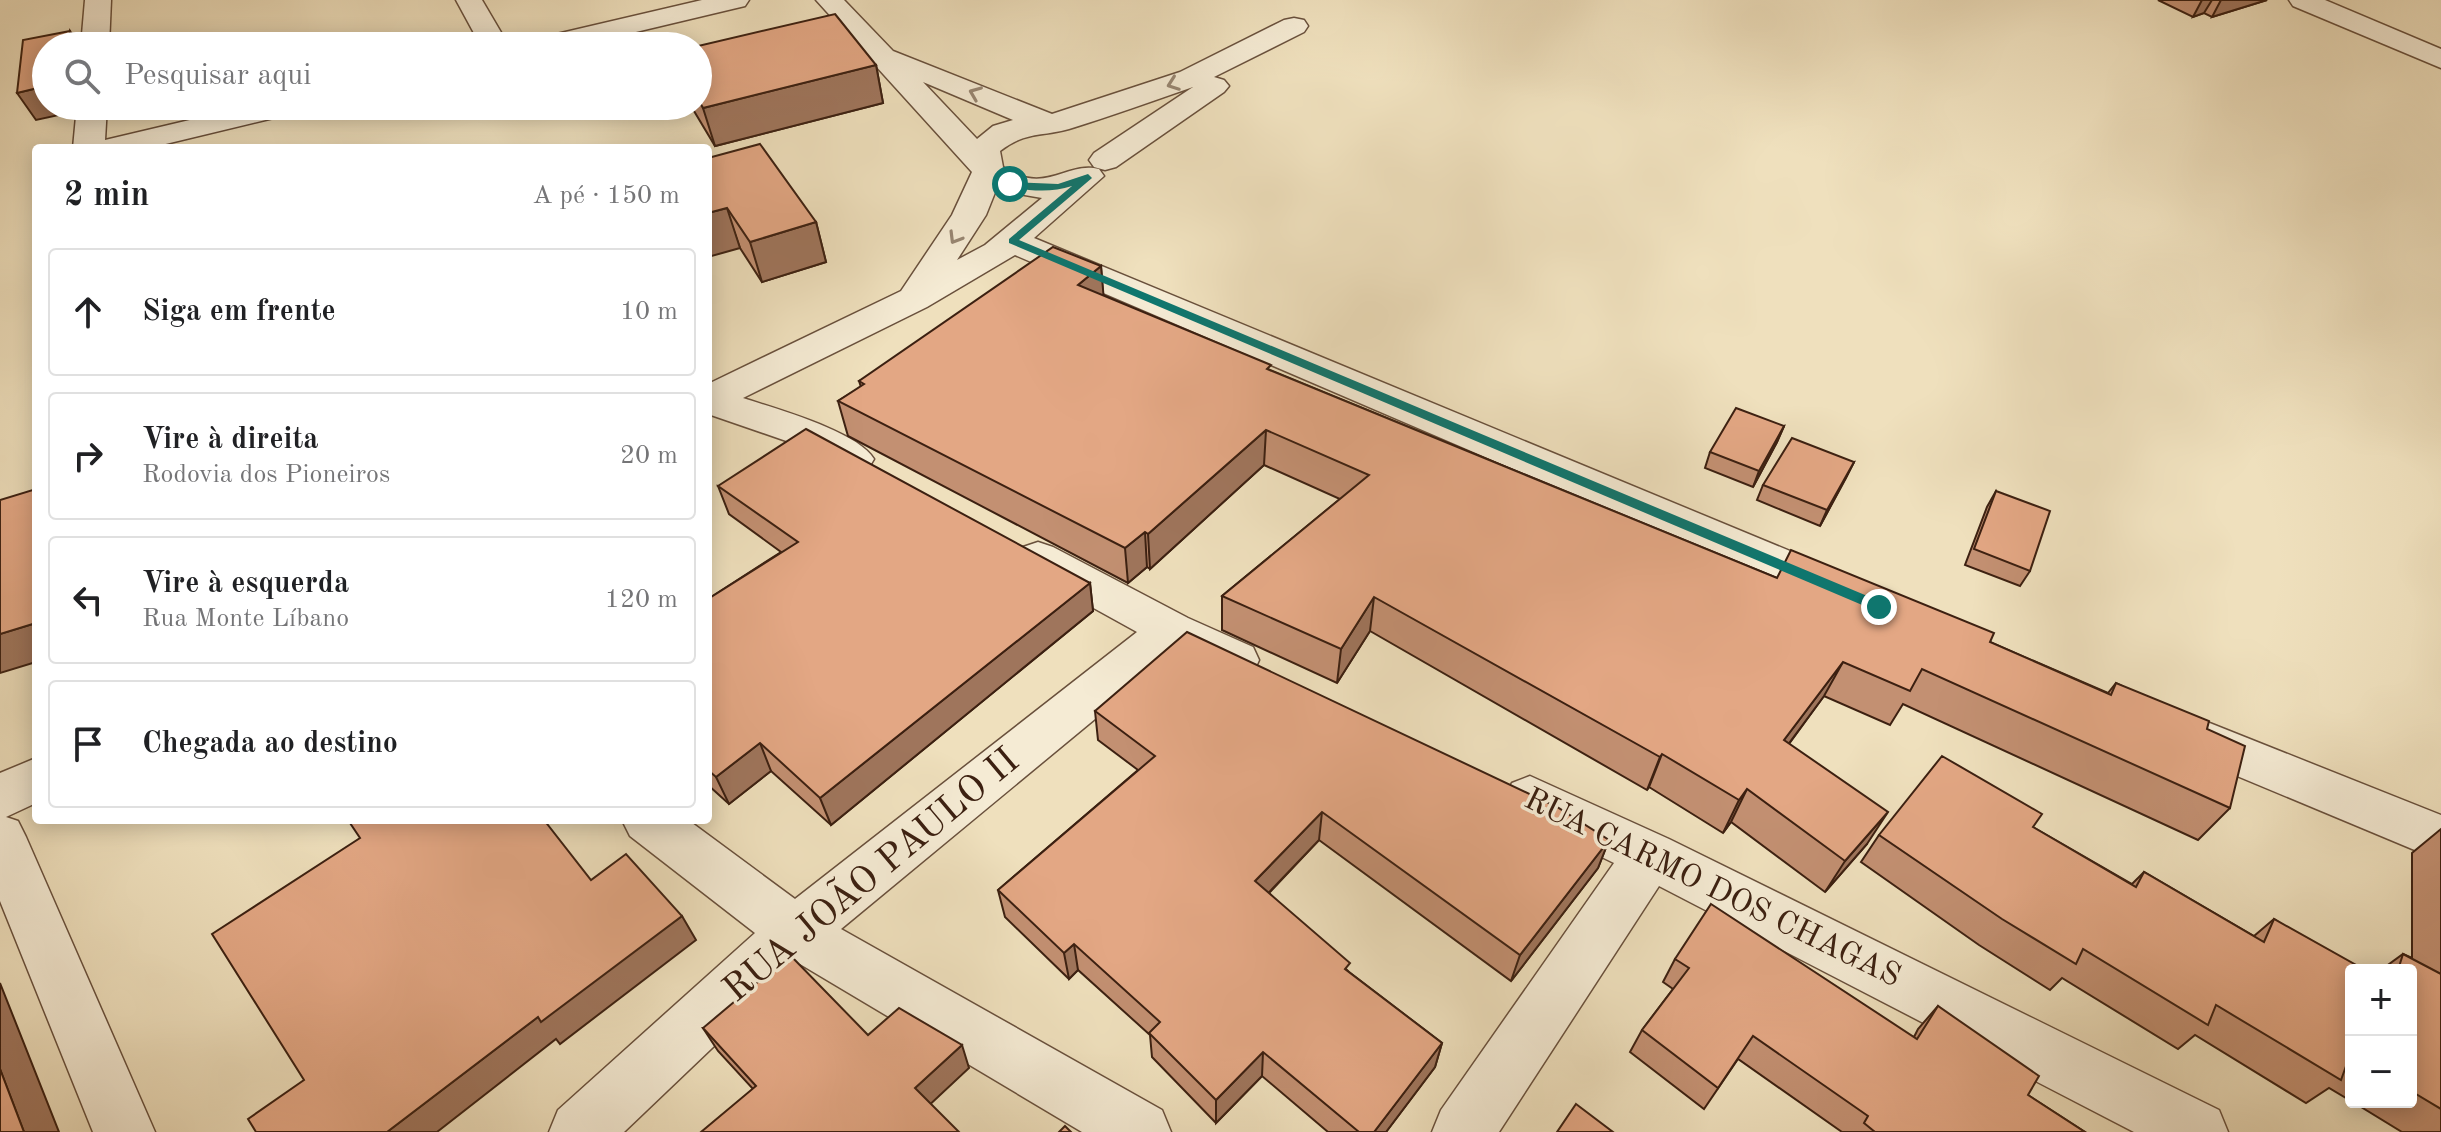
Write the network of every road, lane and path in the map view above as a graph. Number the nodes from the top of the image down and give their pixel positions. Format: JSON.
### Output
{"nodes":[{"id":1,"x":98,"y":0,"type":"edge"},
{"id":2,"x":469,"y":0,"type":"edge"},
{"id":3,"x":736,"y":0,"type":"edge"},
{"id":4,"x":829,"y":0,"type":"edge"},
{"id":5,"x":2302,"y":0,"type":"edge"},
{"id":6,"x":96,"y":32,"type":"edge"},
{"id":7,"x":487,"y":32,"type":"edge"},
{"id":8,"x":600,"y":32,"type":"edge"},
{"id":9,"x":2441,"y":35,"type":"edge"},
{"id":10,"x":2409,"y":45,"type":"junction"},
{"id":11,"x":875,"y":52,"type":"junction"},
{"id":12,"x":2441,"y":59,"type":"edge"},
{"id":13,"x":91,"y":120,"type":"edge"},
{"id":14,"x":229,"y":120,"type":"edge"},
{"id":15,"x":1052,"y":123,"type":"junction"},
{"id":16,"x":89,"y":144,"type":"edge"},
{"id":17,"x":127,"y":144,"type":"edge"},
{"id":18,"x":985,"y":168,"type":"junction"},
{"id":19,"x":1097,"y":168,"type":"junction"},
{"id":20,"x":1012,"y":241,"type":"junction"},
{"id":21,"x":1058,"y":260,"type":"junction"},
{"id":22,"x":1021,"y":286,"type":"edge"},
{"id":23,"x":914,"y":299,"type":"junction"},
{"id":24,"x":712,"y":398,"type":"edge"},
{"id":25,"x":712,"y":401,"type":"edge"},
{"id":26,"x":893,"y":480,"type":"edge"},
{"id":27,"x":1005,"y":540,"type":"edge"},
{"id":28,"x":1879,"y":607,"type":"edge"},
{"id":29,"x":1172,"y":630,"type":"junction"},
{"id":30,"x":1271,"y":676,"type":"edge"},
{"id":31,"x":2153,"y":720,"type":"edge"},
{"id":32,"x":32,"y":781,"type":"edge"},
{"id":33,"x":1496,"y":782,"type":"edge"},
{"id":34,"x":0,"y":797,"type":"edge"},
{"id":35,"x":653,"y":824,"type":"edge"},
{"id":36,"x":0,"y":837,"type":"edge"},
{"id":37,"x":2441,"y":838,"type":"edge"},
{"id":38,"x":1650,"y":855,"type":"junction"},
{"id":39,"x":796,"y":932,"type":"junction"},
{"id":40,"x":124,"y":1132,"type":"edge"},
{"id":41,"x":580,"y":1132,"type":"edge"},
{"id":42,"x":1140,"y":1132,"type":"edge"},
{"id":43,"x":1463,"y":1132,"type":"edge"},
{"id":44,"x":2197,"y":1132,"type":"edge"}],
"edges":[{"from":1,"to":6,"type":"street"},
{"from":2,"to":7,"type":"street"},
{"from":3,"to":8,"type":"street"},
{"from":4,"to":11,"type":"street"},
{"from":5,"to":10,"type":"street"},
{"from":9,"to":10,"type":"street"},
{"from":10,"to":12,"type":"street"},
{"from":15,"to":11,"type":"street","one_way":true},
{"from":11,"to":18,"type":"street"},
{"from":13,"to":16,"type":"street"},
{"from":14,"to":17,"type":"street"},
{"from":15,"to":18,"type":"street"},
{"from":15,"to":19,"type":"street"},
{"from":19,"to":15,"type":"street","one_way":true},
{"from":18,"to":19,"type":"street"},
{"from":18,"to":23,"type":"street","one_way":true},
{"from":19,"to":20,"type":"street"},
{"from":20,"to":21,"type":"street"},
{"from":20,"to":23,"type":"street"},
{"from":21,"to":22,"type":"street"},
{"from":21,"to":28,"type":"street"},
{"from":23,"to":24,"type":"street"},
{"from":25,"to":26,"type":"street"},
{"from":27,"to":29,"type":"street"},
{"from":29,"to":30,"type":"street"},
{"from":29,"to":39,"type":"street","name":"RUA JOÃO PAULO II"},
{"from":31,"to":37,"type":"street"},
{"from":32,"to":34,"type":"street"},
{"from":33,"to":38,"type":"street","name":"RUA CARMO DOS CHAGAS"},
{"from":35,"to":39,"type":"street"},
{"from":36,"to":40,"type":"street"},
{"from":38,"to":43,"type":"street"},
{"from":38,"to":44,"type":"street","name":"RUA CARMO DOS CHAGAS"},
{"from":39,"to":41,"type":"street","name":"RUA JOÃO PAULO II"},
{"from":39,"to":42,"type":"street"}]}
